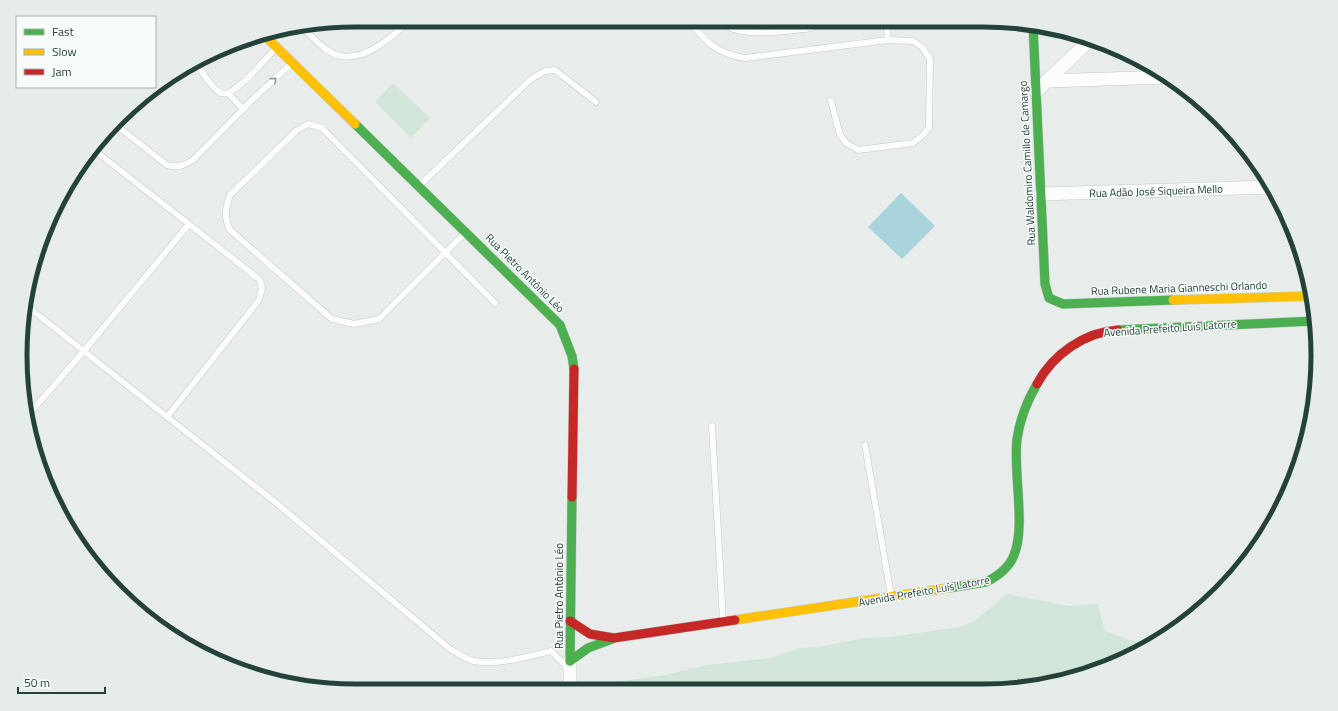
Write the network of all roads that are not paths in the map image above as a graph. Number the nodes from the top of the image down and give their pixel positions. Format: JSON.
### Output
{"nodes":[{"id":1,"x":396,"y":27,"type":"edge"},
{"id":2,"x":403,"y":27,"type":"edge"},
{"id":3,"x":694,"y":27,"type":"edge"},
{"id":4,"x":730,"y":27,"type":"edge"},
{"id":5,"x":758,"y":27,"type":"edge"},
{"id":6,"x":812,"y":27,"type":"edge"},
{"id":7,"x":887,"y":27,"type":"edge"},
{"id":8,"x":399,"y":30,"type":"junction"},
{"id":9,"x":305,"y":31,"type":"edge"},
{"id":10,"x":1033,"y":31,"type":"edge"},
{"id":11,"x":758,"y":32,"type":"junction"},
{"id":12,"x":268,"y":39,"type":"edge"},
{"id":13,"x":888,"y":40,"type":"junction"},
{"id":14,"x":1086,"y":43,"type":"edge"},
{"id":15,"x":277,"y":47,"type":"junction"},
{"id":16,"x":293,"y":62,"type":"junction"},
{"id":17,"x":199,"y":67,"type":"edge"},
{"id":18,"x":1157,"y":77,"type":"edge"},
{"id":19,"x":1047,"y":81,"type":"junction"},
{"id":20,"x":1036,"y":92,"type":"junction"},
{"id":21,"x":229,"y":94,"type":"junction"},
{"id":22,"x":831,"y":101,"type":"dead end"},
{"id":23,"x":596,"y":102,"type":"dead end"},
{"id":24,"x":243,"y":109,"type":"junction"},
{"id":25,"x":119,"y":128,"type":"edge"},
{"id":26,"x":98,"y":153,"type":"edge"},
{"id":27,"x":420,"y":185,"type":"junction"},
{"id":28,"x":1265,"y":187,"type":"edge"},
{"id":29,"x":1041,"y":194,"type":"junction"},
{"id":30,"x":188,"y":224,"type":"junction"},
{"id":31,"x":466,"y":232,"type":"junction"},
{"id":32,"x":445,"y":253,"type":"junction"},
{"id":33,"x":1306,"y":296,"type":"edge"},
{"id":34,"x":1048,"y":298,"type":"joint"},
{"id":35,"x":495,"y":303,"type":"dead end"},
{"id":36,"x":31,"y":309,"type":"edge"},
{"id":37,"x":1309,"y":321,"type":"edge"},
{"id":38,"x":83,"y":352,"type":"junction"},
{"id":39,"x":32,"y":411,"type":"edge"},
{"id":40,"x":167,"y":417,"type":"junction"},
{"id":41,"x":712,"y":426,"type":"dead end"},
{"id":42,"x":865,"y":444,"type":"dead end"},
{"id":43,"x":891,"y":597,"type":"junction"},
{"id":44,"x":570,"y":621,"type":"junction"},
{"id":45,"x":723,"y":622,"type":"junction"},
{"id":46,"x":614,"y":638,"type":"junction"},
{"id":47,"x":570,"y":666,"type":"junction"},
{"id":48,"x":570,"y":684,"type":"edge"}],
"edges":[{"from":1,"to":8,"type":"lane"},
{"from":2,"to":8,"type":"lane"},
{"from":3,"to":13,"type":"lane"},
{"from":4,"to":11,"type":"lane"},
{"from":5,"to":11,"type":"lane"},
{"from":6,"to":11,"type":"lane"},
{"from":7,"to":13,"type":"lane"},
{"from":8,"to":9,"type":"lane"},
{"from":10,"to":20,"type":"main road","name":"Rua Waldomiro Camillo de Camargo"},
{"from":12,"to":15,"type":"main road","name":"Rua Pietro Antônio Léo"},
{"from":13,"to":22,"type":"lane"},
{"from":14,"to":19,"type":"street"},
{"from":15,"to":16,"type":"main road","name":"Rua Pietro Antônio Léo"},
{"from":15,"to":21,"type":"lane"},
{"from":24,"to":16,"type":"lane","one_way":true},
{"from":16,"to":27,"type":"main road","name":"Rua Pietro Antônio Léo"},
{"from":17,"to":21,"type":"lane"},
{"from":18,"to":19,"type":"street"},
{"from":19,"to":20,"type":"street"},
{"from":20,"to":29,"type":"main road","name":"Rua Waldomiro Camillo de Camargo"},
{"from":21,"to":24,"type":"lane"},
{"from":23,"to":27,"type":"lane"},
{"from":24,"to":25,"type":"lane"},
{"from":26,"to":30,"type":"lane"},
{"from":27,"to":31,"type":"main road","name":"Rua Pietro Antônio Léo"},
{"from":28,"to":29,"type":"street","name":"Rua Adão José Siqueira Mello"},
{"from":29,"to":34,"type":"main road","name":"Rua Waldomiro Camillo de Camargo"},
{"from":30,"to":38,"type":"lane"},
{"from":30,"to":40,"type":"lane"},
{"from":31,"to":32,"type":"lane"},
{"from":31,"to":44,"type":"main road","name":"Rua Pietro Antônio Léo"},
{"from":32,"to":32,"type":"lane"},
{"from":32,"to":35,"type":"lane"},
{"from":33,"to":34,"type":"main road","name":"Rua Rubene Maria Gianneschi Orlando"},
{"from":36,"to":38,"type":"lane"},
{"from":37,"to":43,"type":"main road","name":"Avenida Prefeito Luís Latorre"},
{"from":38,"to":39,"type":"lane"},
{"from":38,"to":40,"type":"lane"},
{"from":40,"to":47,"type":"lane"},
{"from":41,"to":45,"type":"lane"},
{"from":42,"to":43,"type":"lane"},
{"from":43,"to":45,"type":"main road","name":"Avenida Prefeito Luís Latorre"},
{"from":44,"to":46,"type":"main road","name":"Avenida Prefeito Luís Latorre"},
{"from":44,"to":47,"type":"main road","name":"Rua Pietro Antônio Léo"},
{"from":45,"to":46,"type":"main road","name":"Avenida Prefeito Luís Latorre"},
{"from":46,"to":47,"type":"main road","name":"Avenida Prefeito Luís Latorre"},
{"from":47,"to":48,"type":"street"}]}
